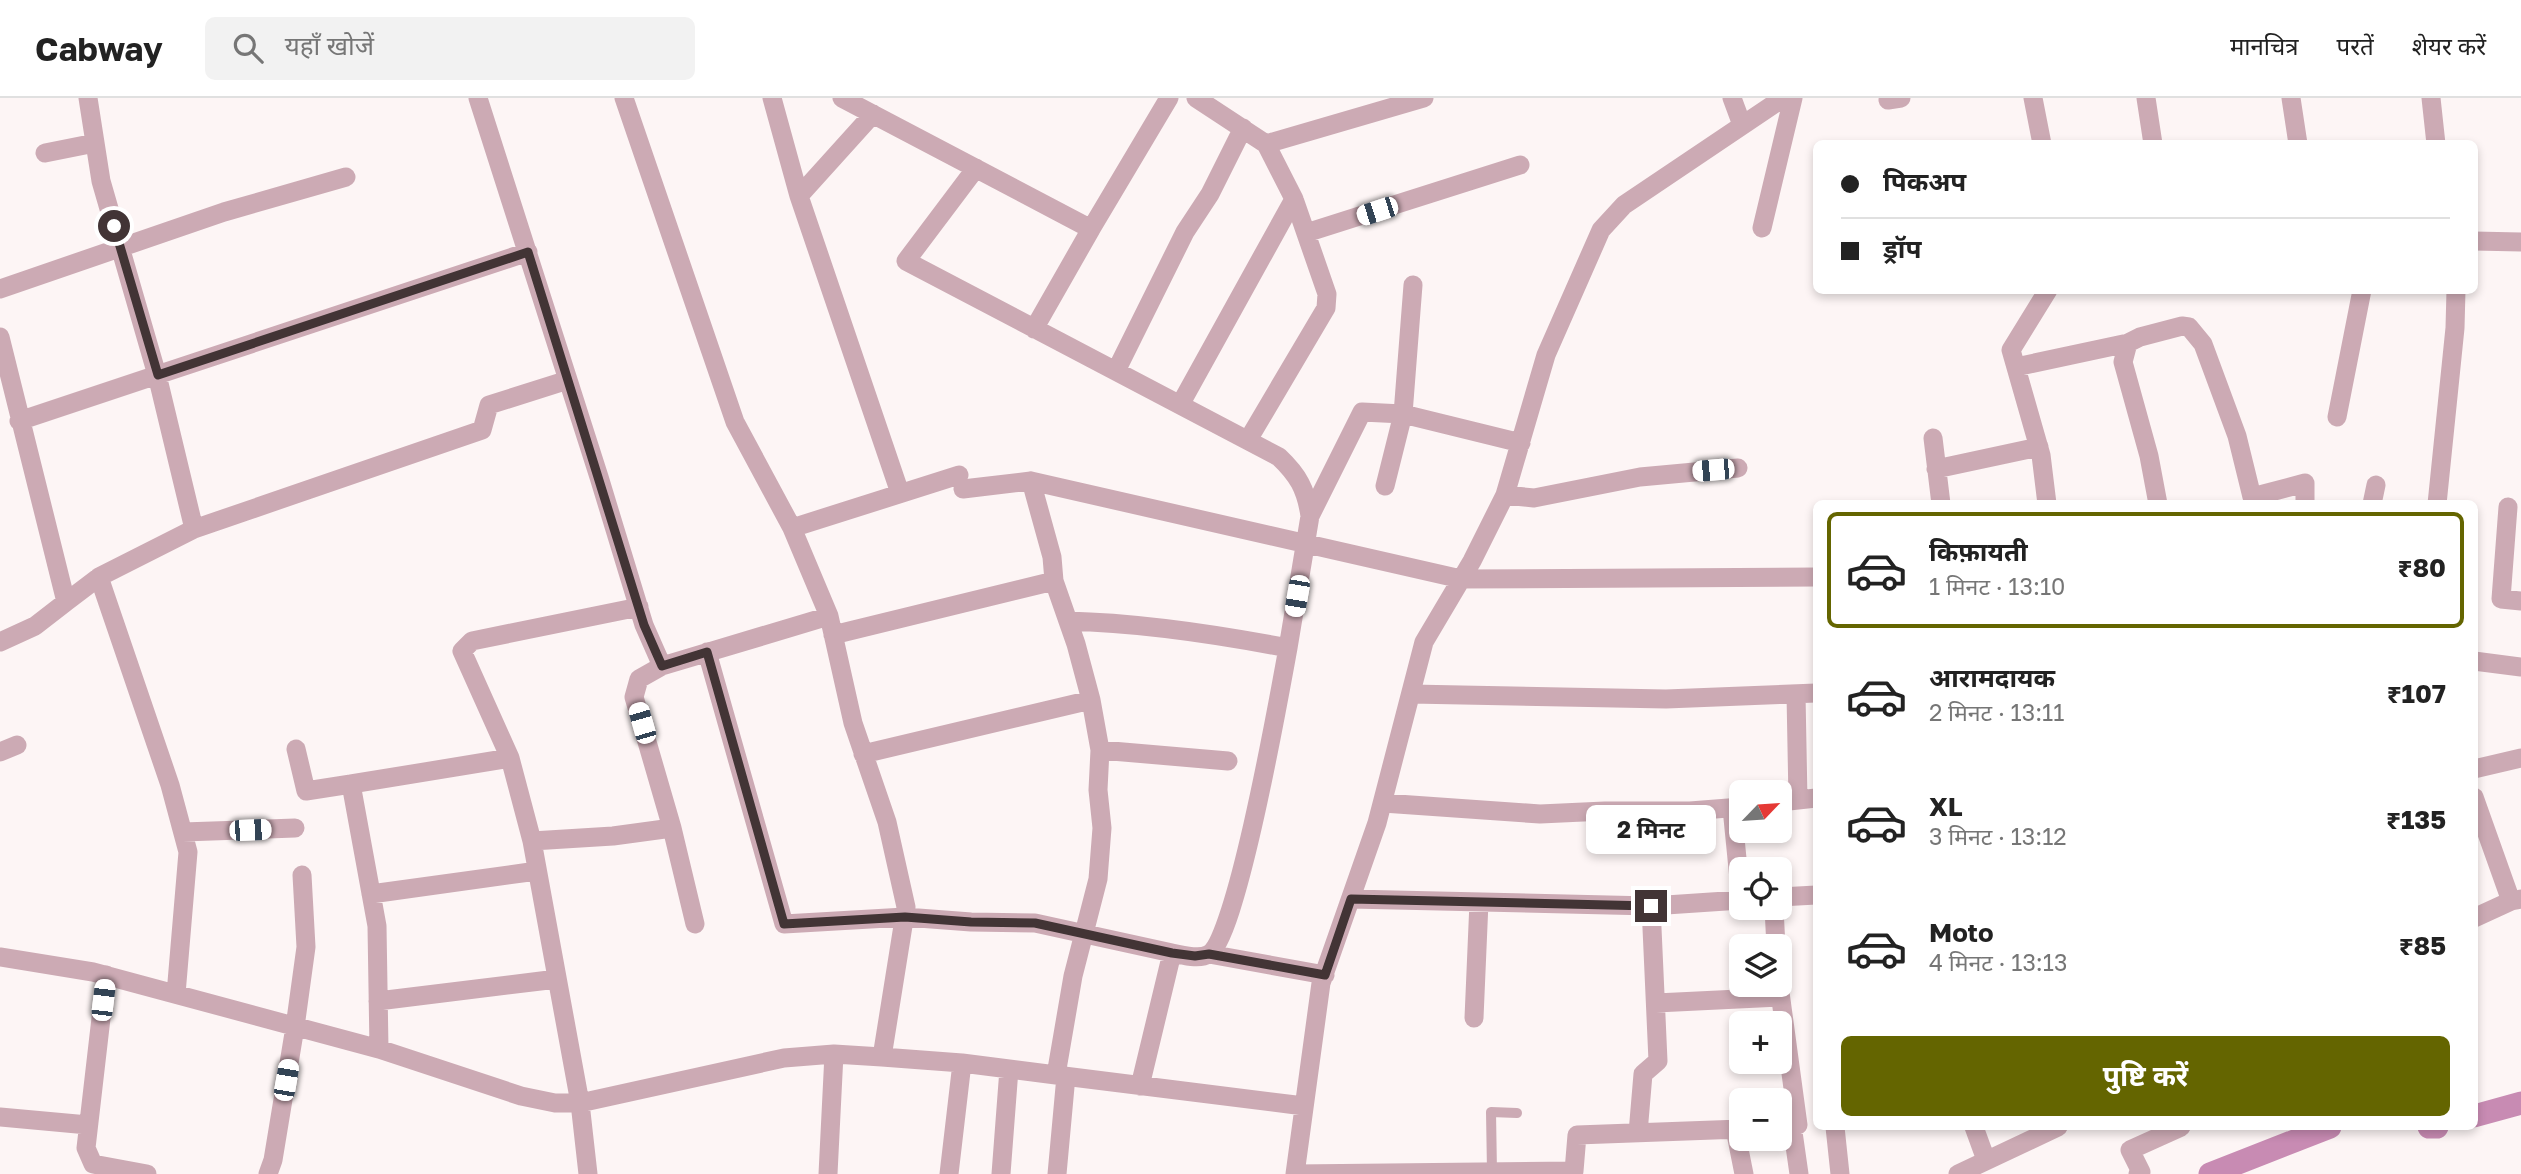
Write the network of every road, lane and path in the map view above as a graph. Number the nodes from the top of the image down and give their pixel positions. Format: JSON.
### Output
{"nodes":[{"id":1,"x":88,"y":98,"type":"edge"},
{"id":2,"x":478,"y":98,"type":"edge"},
{"id":3,"x":624,"y":98,"type":"edge"},
{"id":4,"x":772,"y":98,"type":"edge"},
{"id":5,"x":842,"y":98,"type":"edge"},
{"id":6,"x":1169,"y":98,"type":"edge"},
{"id":7,"x":1196,"y":98,"type":"edge"},
{"id":8,"x":1424,"y":98,"type":"edge"},
{"id":9,"x":1732,"y":98,"type":"edge"},
{"id":10,"x":1783,"y":98,"type":"edge"},
{"id":11,"x":1793,"y":98,"type":"edge"},
{"id":12,"x":2033,"y":98,"type":"edge"},
{"id":13,"x":2146,"y":98,"type":"edge"},
{"id":14,"x":2291,"y":98,"type":"edge"},
{"id":15,"x":2431,"y":98,"type":"edge"},
{"id":16,"x":873,"y":114,"type":"junction"},
{"id":17,"x":1742,"y":125,"type":"junction"},
{"id":18,"x":1243,"y":128,"type":"junction"},
{"id":19,"x":2039,"y":140,"type":"edge"},
{"id":20,"x":2152,"y":140,"type":"edge"},
{"id":21,"x":2297,"y":140,"type":"edge"},
{"id":22,"x":2436,"y":140,"type":"edge"},
{"id":23,"x":95,"y":143,"type":"junction"},
{"id":24,"x":1266,"y":144,"type":"junction"},
{"id":25,"x":45,"y":153,"type":"dead end"},
{"id":26,"x":1520,"y":166,"type":"dead end"},
{"id":27,"x":976,"y":168,"type":"junction"},
{"id":28,"x":346,"y":177,"type":"dead end"},
{"id":29,"x":799,"y":196,"type":"junction"},
{"id":30,"x":1294,"y":199,"type":"junction"},
{"id":31,"x":1762,"y":228,"type":"dead end"},
{"id":32,"x":1091,"y":229,"type":"junction"},
{"id":33,"x":1306,"y":233,"type":"junction"},
{"id":34,"x":2478,"y":241,"type":"edge"},
{"id":35,"x":2521,"y":242,"type":"edge"},
{"id":36,"x":120,"y":248,"type":"junction"},
{"id":37,"x":528,"y":252,"type":"junction"},
{"id":38,"x":1413,"y":285,"type":"dead end"},
{"id":39,"x":0,"y":289,"type":"edge"},
{"id":40,"x":2046,"y":294,"type":"edge"},
{"id":41,"x":2361,"y":294,"type":"edge"},
{"id":42,"x":2456,"y":294,"type":"edge"},
{"id":43,"x":1034,"y":329,"type":"junction"},
{"id":44,"x":0,"y":337,"type":"edge"},
{"id":45,"x":2128,"y":343,"type":"junction"},
{"id":46,"x":2016,"y":367,"type":"junction"},
{"id":47,"x":1116,"y":371,"type":"junction"},
{"id":48,"x":158,"y":375,"type":"junction"},
{"id":49,"x":568,"y":380,"type":"junction"},
{"id":50,"x":1180,"y":405,"type":"junction"},
{"id":51,"x":1403,"y":414,"type":"junction"},
{"id":52,"x":2337,"y":417,"type":"dead end"},
{"id":53,"x":19,"y":421,"type":"junction"},
{"id":54,"x":1933,"y":438,"type":"dead end"},
{"id":55,"x":1248,"y":440,"type":"junction"},
{"id":56,"x":1521,"y":443,"type":"junction"},
{"id":57,"x":2039,"y":447,"type":"junction"},
{"id":58,"x":1738,"y":468,"type":"dead end"},
{"id":59,"x":1937,"y":469,"type":"junction"},
{"id":60,"x":1031,"y":481,"type":"junction"},
{"id":61,"x":1385,"y":486,"type":"dead end"},
{"id":62,"x":900,"y":493,"type":"junction"},
{"id":63,"x":1505,"y":495,"type":"junction"},
{"id":64,"x":1941,"y":500,"type":"edge"},
{"id":65,"x":2046,"y":500,"type":"edge"},
{"id":66,"x":2157,"y":500,"type":"edge"},
{"id":67,"x":2305,"y":500,"type":"edge"},
{"id":68,"x":2437,"y":500,"type":"edge"},
{"id":69,"x":2508,"y":507,"type":"dead end"},
{"id":70,"x":1310,"y":516,"type":"junction"},
{"id":71,"x":792,"y":528,"type":"junction"},
{"id":72,"x":194,"y":529,"type":"junction"},
{"id":73,"x":1305,"y":544,"type":"junction"},
{"id":74,"x":1813,"y":576,"type":"edge"},
{"id":75,"x":99,"y":578,"type":"junction"},
{"id":76,"x":1461,"y":579,"type":"junction"},
{"id":77,"x":1054,"y":581,"type":"junction"},
{"id":78,"x":2521,"y":601,"type":"edge"},
{"id":79,"x":66,"y":602,"type":"junction"},
{"id":80,"x":639,"y":607,"type":"junction"},
{"id":81,"x":1068,"y":621,"type":"junction"},
{"id":82,"x":831,"y":626,"type":"junction"},
{"id":83,"x":0,"y":642,"type":"edge"},
{"id":84,"x":1288,"y":648,"type":"junction"},
{"id":85,"x":707,"y":652,"type":"junction"},
{"id":86,"x":2478,"y":662,"type":"edge"},
{"id":87,"x":662,"y":666,"type":"junction"},
{"id":88,"x":2521,"y":667,"type":"edge"},
{"id":89,"x":1813,"y":693,"type":"edge"},
{"id":90,"x":1410,"y":694,"type":"junction"},
{"id":91,"x":1796,"y":694,"type":"junction"},
{"id":92,"x":1091,"y":700,"type":"junction"},
{"id":93,"x":296,"y":749,"type":"dead end"},
{"id":94,"x":1100,"y":750,"type":"junction"},
{"id":95,"x":863,"y":754,"type":"junction"},
{"id":96,"x":510,"y":758,"type":"junction"},
{"id":97,"x":2521,"y":758,"type":"edge"},
{"id":98,"x":1228,"y":761,"type":"dead end"},
{"id":99,"x":2478,"y":768,"type":"edge"},
{"id":100,"x":351,"y":784,"type":"junction"},
{"id":101,"x":1798,"y":800,"type":"edge"},
{"id":102,"x":1383,"y":803,"type":"junction"},
{"id":103,"x":2478,"y":807,"type":"edge"},
{"id":104,"x":1729,"y":809,"type":"edge"},
{"id":105,"x":295,"y":828,"type":"dead end"},
{"id":106,"x":672,"y":828,"type":"junction"},
{"id":107,"x":183,"y":832,"type":"junction"},
{"id":108,"x":532,"y":841,"type":"junction"},
{"id":109,"x":537,"y":870,"type":"junction"},
{"id":110,"x":302,"y":875,"type":"dead end"},
{"id":111,"x":372,"y":894,"type":"junction"},
{"id":112,"x":1813,"y":895,"type":"edge"},
{"id":113,"x":1792,"y":896,"type":"edge"},
{"id":114,"x":1351,"y":899,"type":"junction"},
{"id":115,"x":1729,"y":900,"type":"edge"},
{"id":116,"x":2516,"y":900,"type":"edge"},
{"id":117,"x":1479,"y":902,"type":"junction"},
{"id":118,"x":1651,"y":906,"type":"junction"},
{"id":119,"x":2478,"y":916,"type":"edge"},
{"id":120,"x":905,"y":917,"type":"junction"},
{"id":121,"x":695,"y":924,"type":"dead end"},
{"id":122,"x":1084,"y":934,"type":"junction"},
{"id":123,"x":1172,"y":953,"type":"junction"},
{"id":124,"x":1209,"y":954,"type":"junction"},
{"id":125,"x":0,"y":957,"type":"edge"},
{"id":126,"x":106,"y":975,"type":"junction"},
{"id":127,"x":1325,"y":975,"type":"junction"},
{"id":128,"x":557,"y":979,"type":"junction"},
{"id":129,"x":176,"y":994,"type":"junction"},
{"id":130,"x":1729,"y":996,"type":"edge"},
{"id":131,"x":1780,"y":997,"type":"edge"},
{"id":132,"x":378,"y":1001,"type":"junction"},
{"id":133,"x":1656,"y":1003,"type":"junction"},
{"id":134,"x":1474,"y":1018,"type":"dead end"},
{"id":135,"x":295,"y":1027,"type":"junction"},
{"id":136,"x":379,"y":1049,"type":"junction"},
{"id":137,"x":834,"y":1054,"type":"junction"},
{"id":138,"x":882,"y":1056,"type":"junction"},
{"id":139,"x":962,"y":1063,"type":"junction"},
{"id":140,"x":1009,"y":1069,"type":"junction"},
{"id":141,"x":1061,"y":1076,"type":"junction"},
{"id":142,"x":1140,"y":1086,"type":"junction"},
{"id":143,"x":580,"y":1103,"type":"junction"},
{"id":144,"x":1304,"y":1106,"type":"junction"},
{"id":145,"x":1517,"y":1114,"type":"dead end"},
{"id":146,"x":0,"y":1116,"type":"edge"},
{"id":147,"x":88,"y":1125,"type":"junction"},
{"id":148,"x":1797,"y":1125,"type":"edge"},
{"id":149,"x":1729,"y":1129,"type":"edge"},
{"id":150,"x":1835,"y":1130,"type":"edge"},
{"id":151,"x":1975,"y":1130,"type":"edge"},
{"id":152,"x":2051,"y":1130,"type":"edge"},
{"id":153,"x":2174,"y":1130,"type":"edge"},
{"id":154,"x":1638,"y":1133,"type":"junction"},
{"id":155,"x":1741,"y":1151,"type":"edge"},
{"id":156,"x":1986,"y":1160,"type":"junction"},
{"id":157,"x":1492,"y":1172,"type":"junction"},
{"id":158,"x":148,"y":1174,"type":"edge"},
{"id":159,"x":268,"y":1174,"type":"edge"},
{"id":160,"x":588,"y":1174,"type":"edge"},
{"id":161,"x":828,"y":1174,"type":"edge"},
{"id":162,"x":949,"y":1174,"type":"edge"},
{"id":163,"x":1000,"y":1174,"type":"edge"},
{"id":164,"x":1057,"y":1174,"type":"edge"},
{"id":165,"x":1295,"y":1174,"type":"edge"},
{"id":166,"x":1744,"y":1174,"type":"edge"},
{"id":167,"x":1799,"y":1174,"type":"edge"},
{"id":168,"x":1840,"y":1174,"type":"edge"},
{"id":169,"x":1958,"y":1174,"type":"edge"},
{"id":170,"x":2138,"y":1174,"type":"edge"}],
"edges":[{"from":1,"to":23,"type":"street"},
{"from":2,"to":37,"type":"street"},
{"from":3,"to":71,"type":"street"},
{"from":4,"to":29,"type":"street"},
{"from":5,"to":16,"type":"street"},
{"from":6,"to":32,"type":"street"},
{"from":7,"to":18,"type":"street"},
{"from":8,"to":24,"type":"street"},
{"from":9,"to":17,"type":"street"},
{"from":10,"to":17,"type":"street"},
{"from":11,"to":31,"type":"street"},
{"from":12,"to":19,"type":"street"},
{"from":13,"to":20,"type":"street"},
{"from":14,"to":21,"type":"street"},
{"from":15,"to":22,"type":"street"},
{"from":16,"to":27,"type":"street"},
{"from":16,"to":29,"type":"street"},
{"from":17,"to":56,"type":"street"},
{"from":18,"to":24,"type":"street"},
{"from":18,"to":47,"type":"street"},
{"from":23,"to":25,"type":"street"},
{"from":23,"to":36,"type":"street"},
{"from":24,"to":30,"type":"street"},
{"from":26,"to":33,"type":"street"},
{"from":27,"to":32,"type":"street"},
{"from":27,"to":43,"type":"street"},
{"from":28,"to":36,"type":"street"},
{"from":29,"to":62,"type":"street"},
{"from":30,"to":33,"type":"street"},
{"from":30,"to":50,"type":"street"},
{"from":32,"to":43,"type":"street"},
{"from":33,"to":55,"type":"street"},
{"from":34,"to":35,"type":"street"},
{"from":36,"to":39,"type":"street"},
{"from":36,"to":48,"type":"street"},
{"from":37,"to":48,"type":"street"},
{"from":37,"to":49,"type":"street"},
{"from":38,"to":51,"type":"street"},
{"from":40,"to":46,"type":"street"},
{"from":41,"to":52,"type":"street"},
{"from":42,"to":68,"type":"street"},
{"from":43,"to":47,"type":"street"},
{"from":44,"to":53,"type":"street"},
{"from":45,"to":46,"type":"street"},
{"from":45,"to":66,"type":"street"},
{"from":45,"to":67,"type":"street"},
{"from":46,"to":57,"type":"street"},
{"from":47,"to":50,"type":"street"},
{"from":48,"to":53,"type":"street"},
{"from":48,"to":72,"type":"street"},
{"from":49,"to":72,"type":"street"},
{"from":49,"to":80,"type":"street"},
{"from":50,"to":55,"type":"street"},
{"from":51,"to":56,"type":"street"},
{"from":51,"to":61,"type":"street"},
{"from":51,"to":70,"type":"street"},
{"from":53,"to":79,"type":"street"},
{"from":54,"to":59,"type":"street"},
{"from":55,"to":70,"type":"street"},
{"from":56,"to":63,"type":"street"},
{"from":57,"to":59,"type":"street"},
{"from":57,"to":65,"type":"street"},
{"from":58,"to":63,"type":"street"},
{"from":59,"to":64,"type":"street"},
{"from":60,"to":62,"type":"street"},
{"from":60,"to":73,"type":"street"},
{"from":60,"to":77,"type":"street"},
{"from":62,"to":71,"type":"street"},
{"from":63,"to":76,"type":"street"},
{"from":69,"to":78,"type":"street"},
{"from":70,"to":73,"type":"street"},
{"from":71,"to":82,"type":"street"},
{"from":72,"to":75,"type":"street"},
{"from":73,"to":76,"type":"street"},
{"from":73,"to":84,"type":"street"},
{"from":74,"to":76,"type":"street"},
{"from":75,"to":79,"type":"street"},
{"from":75,"to":107,"type":"street"},
{"from":76,"to":90,"type":"street"},
{"from":77,"to":81,"type":"street"},
{"from":77,"to":82,"type":"street"},
{"from":79,"to":83,"type":"street"},
{"from":80,"to":87,"type":"street"},
{"from":80,"to":96,"type":"street"},
{"from":81,"to":84,"type":"street"},
{"from":81,"to":92,"type":"street"},
{"from":82,"to":85,"type":"street"},
{"from":82,"to":95,"type":"street"},
{"from":84,"to":124,"type":"street"},
{"from":85,"to":87,"type":"street"},
{"from":85,"to":120,"type":"street"},
{"from":86,"to":88,"type":"street"},
{"from":87,"to":106,"type":"street"},
{"from":89,"to":91,"type":"street"},
{"from":90,"to":91,"type":"street"},
{"from":90,"to":102,"type":"street"},
{"from":91,"to":101,"type":"street"},
{"from":92,"to":94,"type":"street"},
{"from":92,"to":95,"type":"street"},
{"from":93,"to":100,"type":"street"},
{"from":94,"to":98,"type":"street"},
{"from":94,"to":122,"type":"street"},
{"from":95,"to":120,"type":"street"},
{"from":96,"to":100,"type":"street"},
{"from":96,"to":108,"type":"street"},
{"from":97,"to":99,"type":"street"},
{"from":100,"to":111,"type":"street"},
{"from":102,"to":104,"type":"street"},
{"from":102,"to":114,"type":"street"},
{"from":103,"to":116,"type":"street"},
{"from":105,"to":107,"type":"street"},
{"from":106,"to":108,"type":"street"},
{"from":106,"to":121,"type":"street"},
{"from":107,"to":129,"type":"street"},
{"from":108,"to":109,"type":"street"},
{"from":109,"to":111,"type":"street"},
{"from":109,"to":128,"type":"street"},
{"from":110,"to":135,"type":"street"},
{"from":111,"to":132,"type":"street"},
{"from":112,"to":113,"type":"street"},
{"from":114,"to":117,"type":"street"},
{"from":114,"to":127,"type":"street"},
{"from":115,"to":118,"type":"street"},
{"from":116,"to":119,"type":"street"},
{"from":117,"to":118,"type":"street"},
{"from":117,"to":134,"type":"street"},
{"from":118,"to":133,"type":"street"},
{"from":120,"to":122,"type":"street"},
{"from":120,"to":138,"type":"street"},
{"from":122,"to":123,"type":"street"},
{"from":122,"to":141,"type":"street"},
{"from":123,"to":124,"type":"street"},
{"from":123,"to":142,"type":"street"},
{"from":124,"to":127,"type":"street"},
{"from":125,"to":126,"type":"street"},
{"from":126,"to":129,"type":"street"},
{"from":126,"to":147,"type":"street"},
{"from":127,"to":144,"type":"street"},
{"from":128,"to":132,"type":"street"},
{"from":128,"to":143,"type":"street"},
{"from":129,"to":135,"type":"street"},
{"from":130,"to":133,"type":"street"},
{"from":131,"to":148,"type":"street"},
{"from":132,"to":136,"type":"street"},
{"from":133,"to":154,"type":"street"},
{"from":135,"to":136,"type":"street"},
{"from":135,"to":159,"type":"street"},
{"from":136,"to":143,"type":"street"},
{"from":137,"to":138,"type":"street"},
{"from":137,"to":143,"type":"street"},
{"from":137,"to":161,"type":"street"},
{"from":138,"to":139,"type":"street"},
{"from":139,"to":140,"type":"street"},
{"from":139,"to":162,"type":"street"},
{"from":140,"to":141,"type":"street"},
{"from":140,"to":163,"type":"street"},
{"from":141,"to":142,"type":"street"},
{"from":141,"to":164,"type":"street"},
{"from":142,"to":144,"type":"street"},
{"from":143,"to":160,"type":"street"},
{"from":144,"to":165,"type":"street"},
{"from":145,"to":157,"type":"lane"},
{"from":146,"to":147,"type":"street"},
{"from":147,"to":158,"type":"street"},
{"from":148,"to":167,"type":"street"},
{"from":149,"to":154,"type":"street"},
{"from":150,"to":168,"type":"street"},
{"from":151,"to":156,"type":"street"},
{"from":152,"to":156,"type":"street"},
{"from":153,"to":170,"type":"street"},
{"from":154,"to":157,"type":"street"},
{"from":155,"to":166,"type":"street"},
{"from":156,"to":169,"type":"street"},
{"from":157,"to":165,"type":"street"}]}
